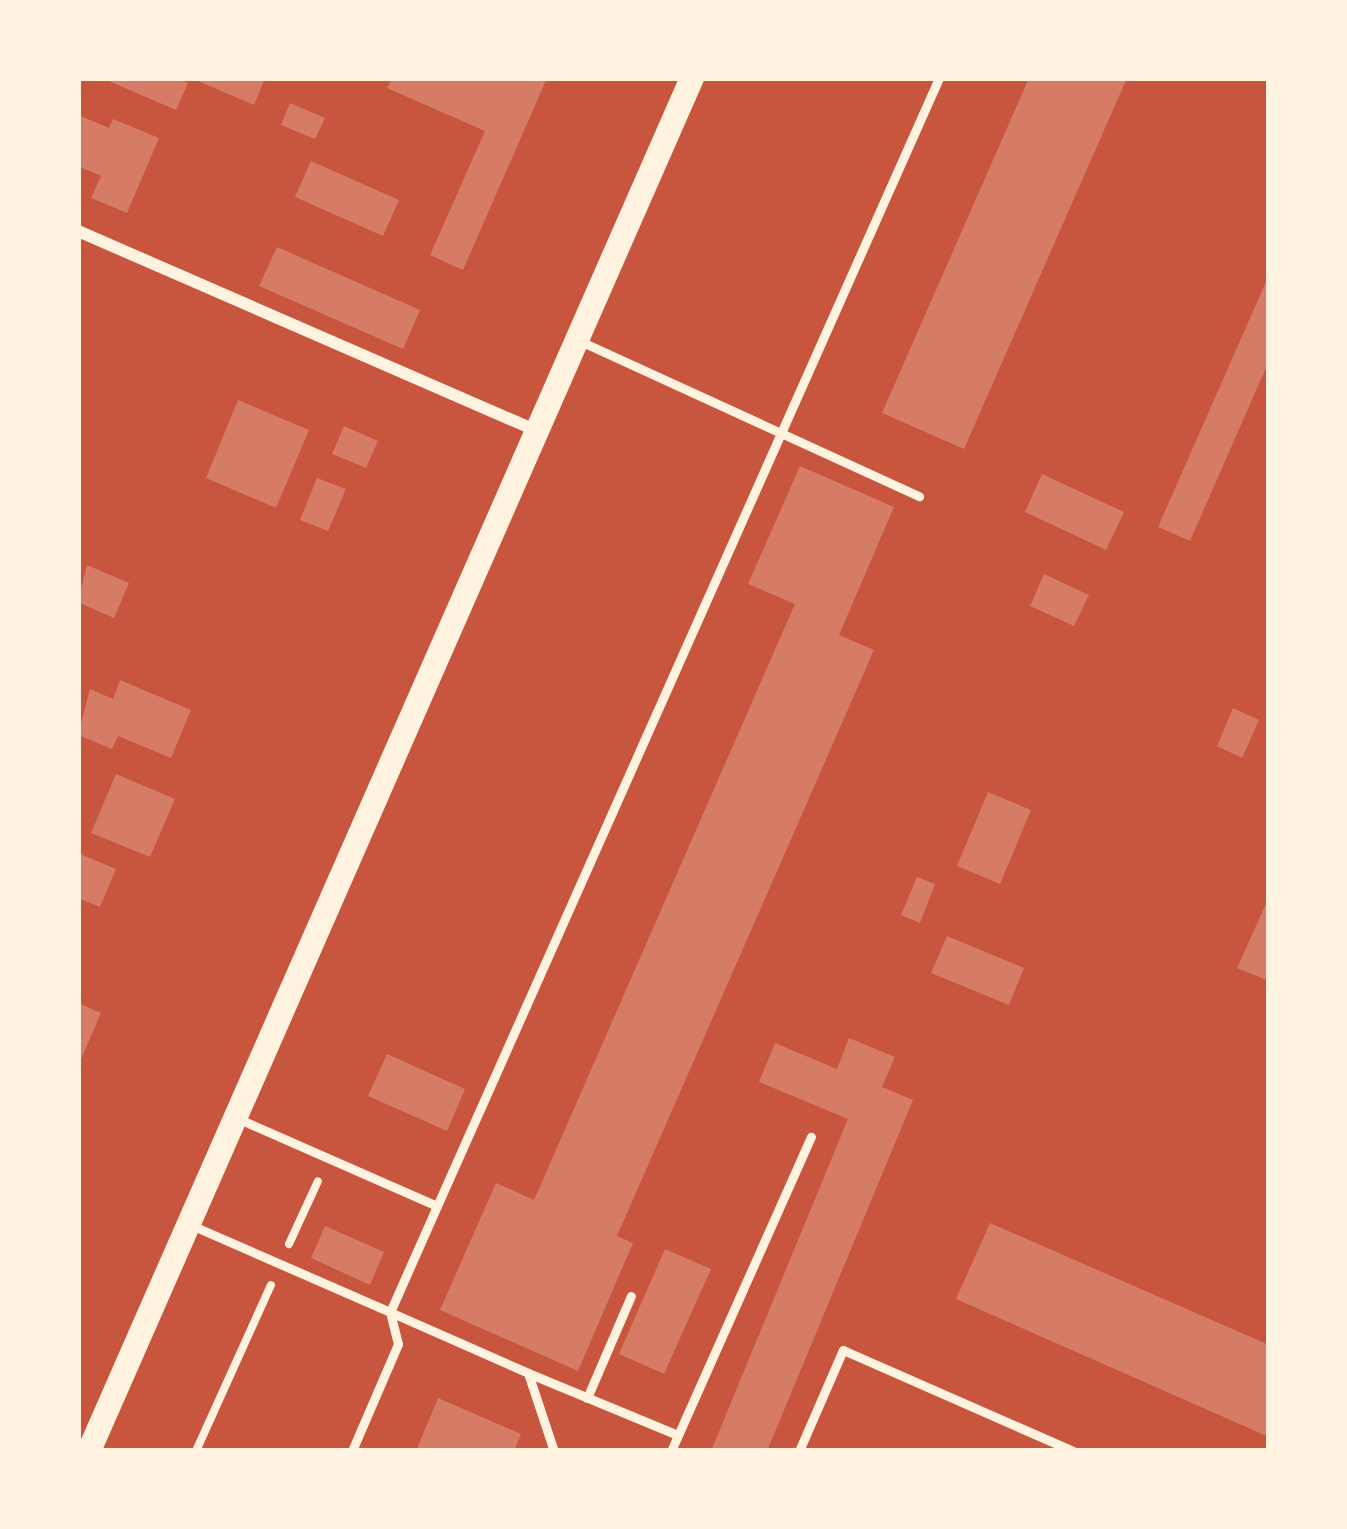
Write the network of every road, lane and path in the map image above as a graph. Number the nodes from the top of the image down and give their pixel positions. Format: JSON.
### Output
{"nodes":[{"id":1,"x":692,"y":78,"type":"edge"},
{"id":2,"x":939,"y":78,"type":"edge"},
{"id":3,"x":78,"y":231,"type":"edge"},
{"id":4,"x":577,"y":340,"type":"junction"},
{"id":5,"x":537,"y":431,"type":"junction"},
{"id":6,"x":781,"y":436,"type":"junction"},
{"id":7,"x":919,"y":496,"type":"dead end"},
{"id":8,"x":234,"y":1117,"type":"junction"},
{"id":9,"x":811,"y":1137,"type":"dead end"},
{"id":10,"x":328,"y":1158,"type":"junction"},
{"id":11,"x":437,"y":1206,"type":"junction"},
{"id":12,"x":187,"y":1223,"type":"junction"},
{"id":13,"x":280,"y":1264,"type":"junction"},
{"id":14,"x":631,"y":1296,"type":"dead end"},
{"id":15,"x":390,"y":1312,"type":"junction"},
{"id":16,"x":528,"y":1373,"type":"junction"},
{"id":17,"x":587,"y":1398,"type":"junction"},
{"id":18,"x":678,"y":1436,"type":"junction"},
{"id":19,"x":89,"y":1451,"type":"edge"},
{"id":20,"x":196,"y":1451,"type":"edge"},
{"id":21,"x":352,"y":1451,"type":"edge"},
{"id":22,"x":554,"y":1451,"type":"edge"},
{"id":23,"x":670,"y":1451,"type":"edge"},
{"id":24,"x":799,"y":1451,"type":"edge"},
{"id":25,"x":1072,"y":1451,"type":"edge"}],
"edges":[{"from":1,"to":4,"type":"main road"},
{"from":2,"to":6,"type":"lane"},
{"from":3,"to":5,"type":"street"},
{"from":4,"to":5,"type":"main road"},
{"from":4,"to":6,"type":"lane"},
{"from":5,"to":8,"type":"main road"},
{"from":6,"to":7,"type":"lane"},
{"from":6,"to":11,"type":"lane"},
{"from":8,"to":10,"type":"lane"},
{"from":8,"to":12,"type":"main road"},
{"from":9,"to":18,"type":"lane"},
{"from":10,"to":11,"type":"lane"},
{"from":10,"to":13,"type":"path"},
{"from":11,"to":15,"type":"lane"},
{"from":12,"to":13,"type":"lane"},
{"from":12,"to":19,"type":"main road"},
{"from":13,"to":15,"type":"lane"},
{"from":13,"to":20,"type":"path"},
{"from":14,"to":17,"type":"lane"},
{"from":15,"to":16,"type":"lane"},
{"from":15,"to":21,"type":"lane"},
{"from":16,"to":17,"type":"lane"},
{"from":16,"to":22,"type":"lane"},
{"from":17,"to":18,"type":"lane"},
{"from":18,"to":23,"type":"lane"},
{"from":24,"to":25,"type":"lane"}]}
